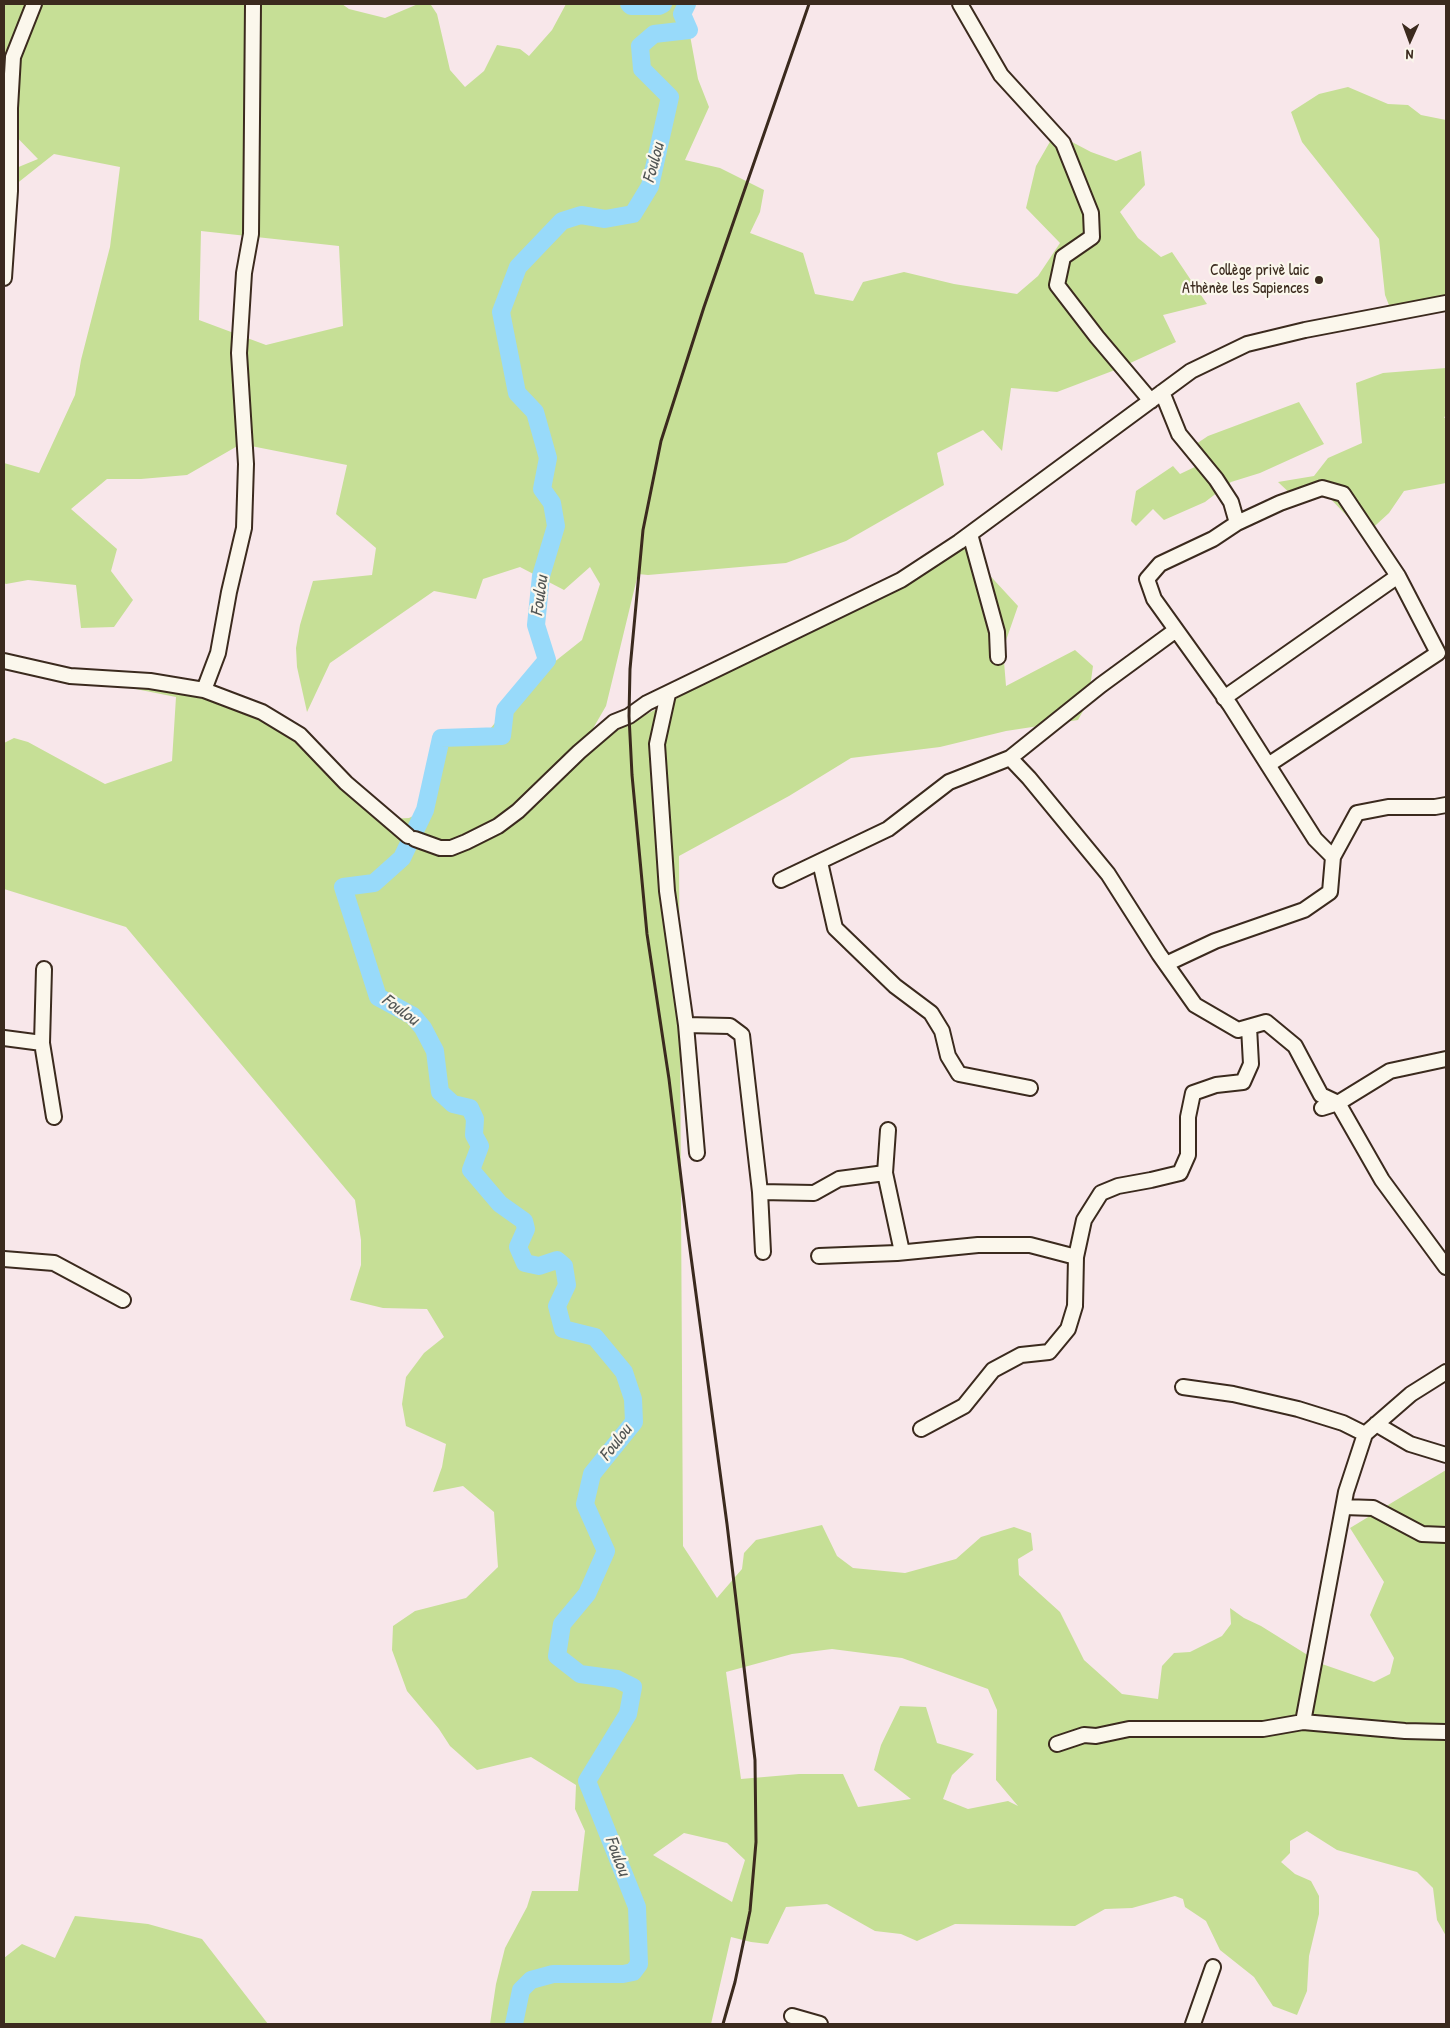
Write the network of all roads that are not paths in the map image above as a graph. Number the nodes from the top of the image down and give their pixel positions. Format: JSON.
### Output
{"nodes":[{"id":1,"x":34,"y":4,"type":"edge"},
{"id":2,"x":252,"y":4,"type":"edge"},
{"id":3,"x":960,"y":4,"type":"edge"},
{"id":4,"x":4,"y":278,"type":"edge"},
{"id":5,"x":1446,"y":303,"type":"edge"},
{"id":6,"x":1157,"y":397,"type":"junction"},
{"id":7,"x":1237,"y":523,"type":"junction"},
{"id":8,"x":970,"y":534,"type":"junction"},
{"id":9,"x":1398,"y":576,"type":"junction"},
{"id":10,"x":1176,"y":630,"type":"junction"},
{"id":11,"x":998,"y":657,"type":"dead end"},
{"id":12,"x":4,"y":661,"type":"edge"},
{"id":13,"x":204,"y":690,"type":"junction"},
{"id":14,"x":668,"y":694,"type":"junction"},
{"id":15,"x":1224,"y":698,"type":"junction"},
{"id":16,"x":1010,"y":758,"type":"junction"},
{"id":17,"x":1268,"y":765,"type":"junction"},
{"id":18,"x":1446,"y":805,"type":"edge"},
{"id":19,"x":1333,"y":857,"type":"junction"},
{"id":20,"x":820,"y":862,"type":"junction"},
{"id":21,"x":780,"y":880,"type":"dead end"},
{"id":22,"x":1166,"y":964,"type":"junction"},
{"id":23,"x":44,"y":969,"type":"dead end"},
{"id":24,"x":686,"y":1025,"type":"junction"},
{"id":25,"x":1249,"y":1027,"type":"junction"},
{"id":26,"x":4,"y":1038,"type":"edge"},
{"id":27,"x":42,"y":1043,"type":"junction"},
{"id":28,"x":1446,"y":1060,"type":"edge"},
{"id":29,"x":1030,"y":1088,"type":"dead end"},
{"id":30,"x":1338,"y":1103,"type":"junction"},
{"id":31,"x":1322,"y":1108,"type":"dead end"},
{"id":32,"x":54,"y":1118,"type":"dead end"},
{"id":33,"x":888,"y":1130,"type":"dead end"},
{"id":34,"x":697,"y":1153,"type":"dead end"},
{"id":35,"x":885,"y":1173,"type":"junction"},
{"id":36,"x":760,"y":1192,"type":"junction"},
{"id":37,"x":764,"y":1252,"type":"dead end"},
{"id":38,"x":902,"y":1252,"type":"junction"},
{"id":39,"x":819,"y":1256,"type":"dead end"},
{"id":40,"x":1076,"y":1257,"type":"junction"},
{"id":41,"x":4,"y":1259,"type":"edge"},
{"id":42,"x":1446,"y":1268,"type":"edge"},
{"id":43,"x":123,"y":1300,"type":"dead end"},
{"id":44,"x":1446,"y":1372,"type":"edge"},
{"id":45,"x":1183,"y":1387,"type":"dead end"},
{"id":46,"x":1376,"y":1424,"type":"junction"},
{"id":47,"x":921,"y":1429,"type":"dead end"},
{"id":48,"x":1365,"y":1434,"type":"junction"},
{"id":49,"x":1446,"y":1455,"type":"edge"},
{"id":50,"x":1344,"y":1507,"type":"junction"},
{"id":51,"x":1446,"y":1535,"type":"edge"},
{"id":52,"x":1303,"y":1722,"type":"junction"},
{"id":53,"x":1446,"y":1732,"type":"edge"},
{"id":54,"x":1057,"y":1744,"type":"dead end"},
{"id":55,"x":1214,"y":1967,"type":"dead end"},
{"id":56,"x":792,"y":2016,"type":"dead end"},
{"id":57,"x":820,"y":2024,"type":"edge"},
{"id":58,"x":1193,"y":2024,"type":"edge"}],
"edges":[{"from":1,"to":4,"type":"street"},
{"from":2,"to":13,"type":"street"},
{"from":3,"to":6,"type":"street"},
{"from":5,"to":6,"type":"street"},
{"from":6,"to":7,"type":"street"},
{"from":6,"to":8,"type":"street"},
{"from":7,"to":9,"type":"street"},
{"from":7,"to":10,"type":"street"},
{"from":8,"to":11,"type":"street"},
{"from":8,"to":14,"type":"street"},
{"from":9,"to":15,"type":"street"},
{"from":9,"to":17,"type":"street"},
{"from":10,"to":15,"type":"street"},
{"from":10,"to":16,"type":"street"},
{"from":12,"to":13,"type":"street"},
{"from":13,"to":14,"type":"street"},
{"from":14,"to":24,"type":"street"},
{"from":15,"to":17,"type":"street"},
{"from":16,"to":20,"type":"street"},
{"from":16,"to":22,"type":"street"},
{"from":17,"to":19,"type":"street"},
{"from":18,"to":19,"type":"street"},
{"from":19,"to":22,"type":"street"},
{"from":20,"to":21,"type":"street"},
{"from":20,"to":29,"type":"street"},
{"from":22,"to":25,"type":"street"},
{"from":23,"to":27,"type":"street"},
{"from":24,"to":34,"type":"street"},
{"from":24,"to":36,"type":"street"},
{"from":25,"to":30,"type":"street"},
{"from":25,"to":40,"type":"street"},
{"from":26,"to":27,"type":"street"},
{"from":27,"to":32,"type":"street"},
{"from":28,"to":30,"type":"street"},
{"from":30,"to":31,"type":"street"},
{"from":30,"to":42,"type":"street"},
{"from":33,"to":35,"type":"street"},
{"from":35,"to":36,"type":"street"},
{"from":35,"to":38,"type":"street"},
{"from":36,"to":37,"type":"street"},
{"from":38,"to":39,"type":"street"},
{"from":38,"to":40,"type":"street"},
{"from":40,"to":47,"type":"street"},
{"from":41,"to":43,"type":"street"},
{"from":44,"to":46,"type":"street"},
{"from":45,"to":48,"type":"street"},
{"from":46,"to":48,"type":"street"},
{"from":46,"to":49,"type":"street"},
{"from":48,"to":50,"type":"street"},
{"from":50,"to":51,"type":"street"},
{"from":50,"to":52,"type":"street"},
{"from":52,"to":53,"type":"street"},
{"from":52,"to":54,"type":"street"},
{"from":55,"to":58,"type":"street"},
{"from":56,"to":57,"type":"street"}]}
